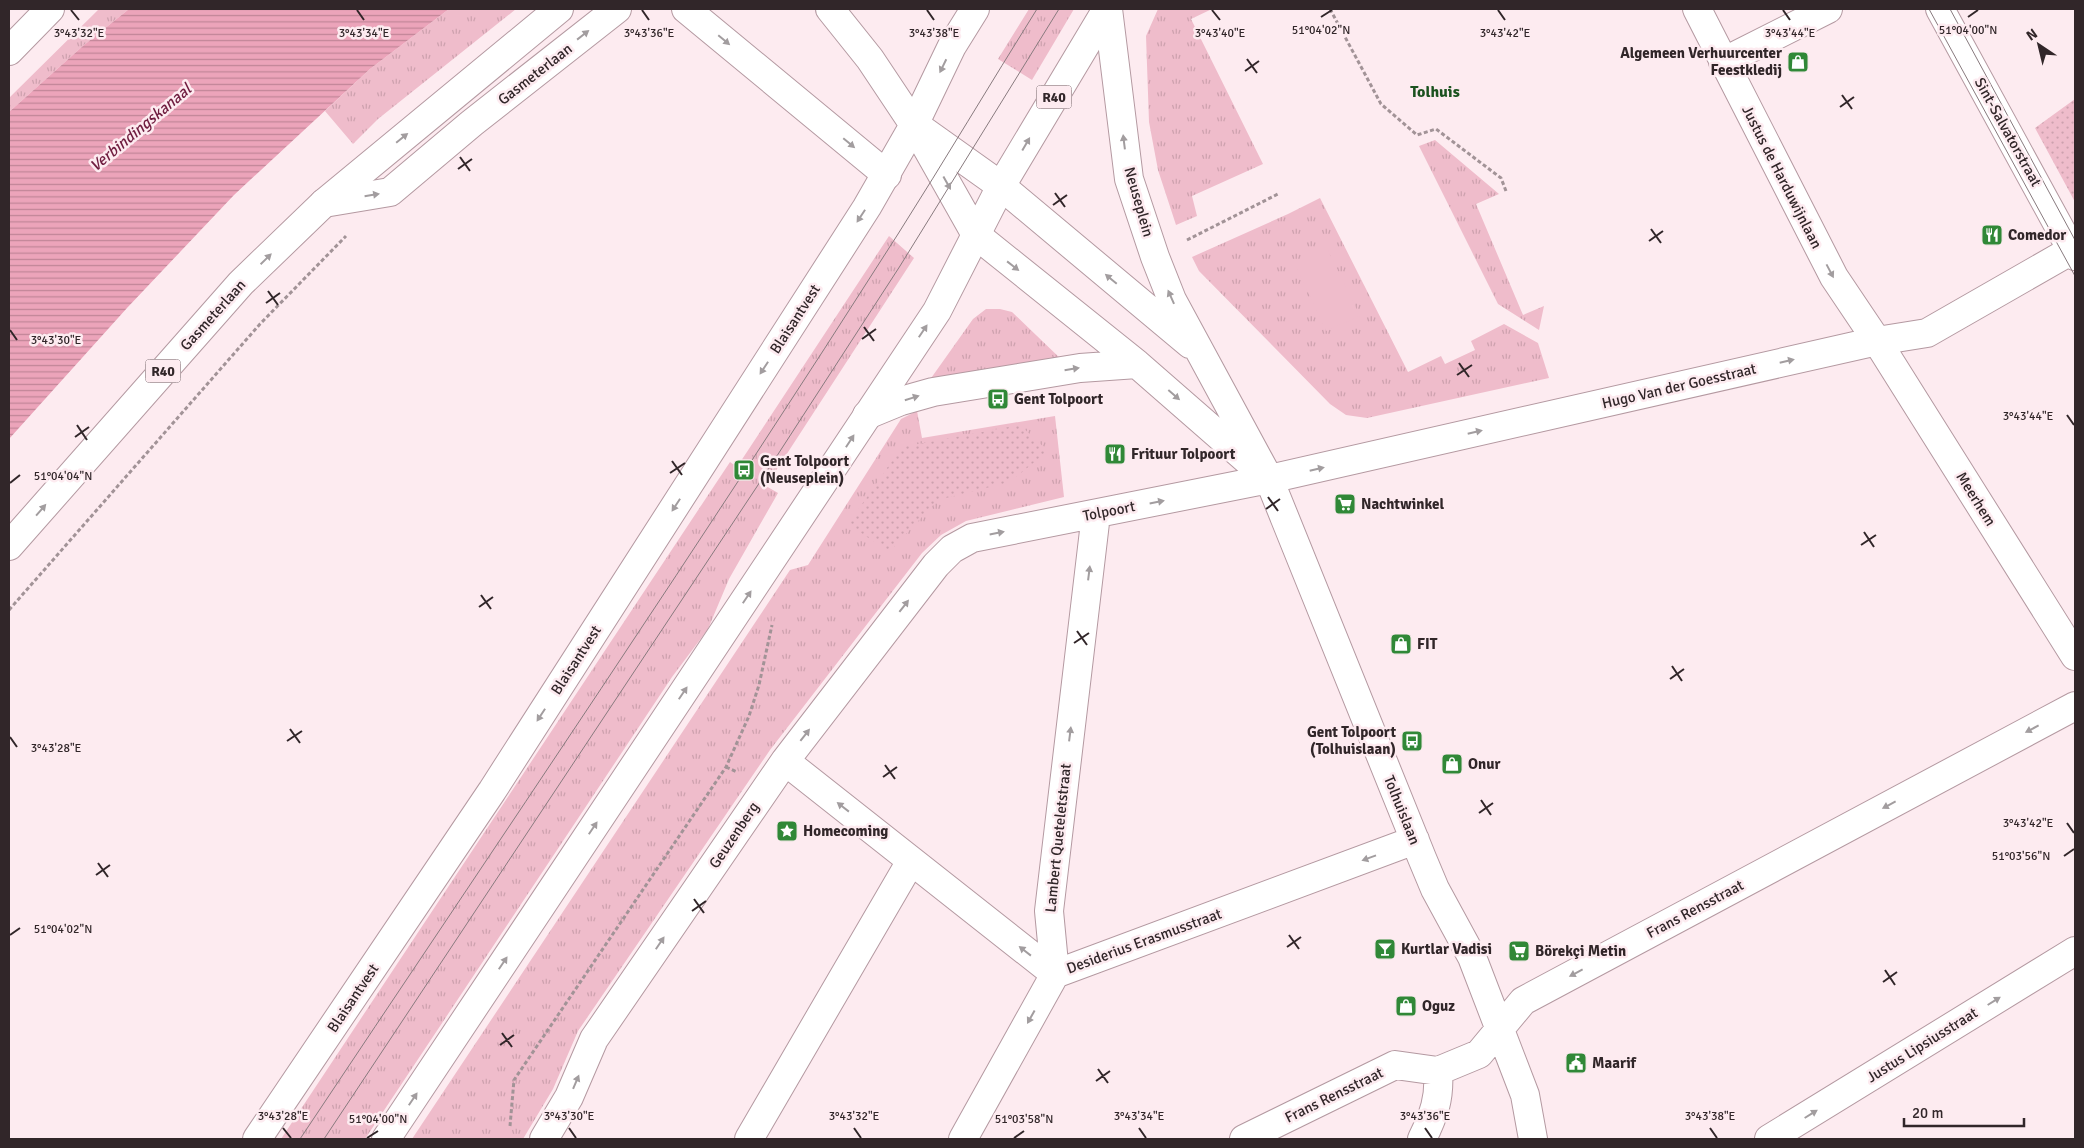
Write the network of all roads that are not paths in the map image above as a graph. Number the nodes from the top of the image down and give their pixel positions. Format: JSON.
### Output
{"nodes":[{"id":1,"x":50,"y":9,"type":"edge"},
{"id":2,"x":559,"y":9,"type":"edge"},
{"id":3,"x":616,"y":9,"type":"edge"},
{"id":4,"x":686,"y":9,"type":"edge"},
{"id":5,"x":830,"y":9,"type":"edge"},
{"id":6,"x":975,"y":9,"type":"edge"},
{"id":7,"x":1108,"y":9,"type":"edge"},
{"id":8,"x":1697,"y":9,"type":"edge"},
{"id":9,"x":1828,"y":9,"type":"edge"},
{"id":10,"x":1940,"y":9,"type":"edge"},
{"id":11,"x":9,"y":51,"type":"edge"},
{"id":12,"x":1723,"y":62,"type":"junction"},
{"id":13,"x":914,"y":125,"type":"junction"},
{"id":14,"x":887,"y":175,"type":"junction"},
{"id":15,"x":1002,"y":186,"type":"junction"},
{"id":16,"x":324,"y":203,"type":"junction"},
{"id":17,"x":976,"y":235,"type":"junction"},
{"id":18,"x":2074,"y":253,"type":"edge"},
{"id":19,"x":1877,"y":341,"type":"junction"},
{"id":20,"x":1202,"y":355,"type":"junction"},
{"id":21,"x":1137,"y":364,"type":"junction"},
{"id":22,"x":867,"y":416,"type":"junction"},
{"id":23,"x":1269,"y":479,"type":"junction"},
{"id":24,"x":1096,"y":514,"type":"junction"},
{"id":25,"x":9,"y":546,"type":"edge"},
{"id":26,"x":952,"y":549,"type":"joint"},
{"id":27,"x":2075,"y":656,"type":"edge"},
{"id":28,"x":2075,"y":706,"type":"edge"},
{"id":29,"x":785,"y":761,"type":"junction"},
{"id":30,"x":1415,"y":840,"type":"junction"},
{"id":31,"x":911,"y":861,"type":"junction"},
{"id":32,"x":2075,"y":951,"type":"edge"},
{"id":33,"x":1055,"y":974,"type":"junction"},
{"id":34,"x":1500,"y":1029,"type":"junction"},
{"id":35,"x":1438,"y":1071,"type":"junction"},
{"id":36,"x":554,"y":1136,"type":"edge"},
{"id":37,"x":257,"y":1139,"type":"edge"},
{"id":38,"x":386,"y":1139,"type":"edge"},
{"id":39,"x":749,"y":1139,"type":"edge"},
{"id":40,"x":963,"y":1139,"type":"edge"},
{"id":41,"x":1244,"y":1139,"type":"edge"},
{"id":42,"x":1422,"y":1139,"type":"edge"},
{"id":43,"x":1532,"y":1139,"type":"edge"},
{"id":44,"x":1770,"y":1139,"type":"edge"}],
"edges":[{"from":1,"to":11,"type":"street"},
{"from":16,"to":2,"type":"street","name":"Gasmeterlaan","number":"R40","one_way":true},
{"from":16,"to":3,"type":"street","name":"Gasmeterlaan","one_way":true},
{"from":4,"to":14,"type":"street","one_way":true},
{"from":5,"to":13,"type":"street","name":"Neuseplein"},
{"from":6,"to":13,"type":"street","one_way":true},
{"from":15,"to":7,"type":"street","name":"Neuseplein","number":"R40","one_way":true},
{"from":20,"to":7,"type":"street","name":"Neuseplein","one_way":true},
{"from":8,"to":12,"type":"street","name":"Justus de Harduwijnlaan"},
{"from":9,"to":12,"type":"street"},
{"from":10,"to":18,"type":"street","name":"Sint-Salvatorstraat"},
{"from":12,"to":19,"type":"street","name":"Justus de Harduwijnlaan","one_way":true},
{"from":13,"to":14,"type":"street","name":"Blaisantvest"},
{"from":13,"to":15,"type":"street","name":"Neuseplein"},
{"from":13,"to":17,"type":"street","name":"Neuseplein","one_way":true},
{"from":14,"to":37,"type":"street","name":"Blaisantvest","one_way":true},
{"from":15,"to":17,"type":"street","name":"Neuseplein"},
{"from":20,"to":15,"type":"street","name":"Neuseplein","one_way":true},
{"from":25,"to":16,"type":"street","name":"Gasmeterlaan","number":"R40","one_way":true},
{"from":17,"to":21,"type":"street","name":"Neuseplein","one_way":true},
{"from":22,"to":17,"type":"street","one_way":true},
{"from":18,"to":19,"type":"street","name":"Hugo Van der Goesstraat"},
{"from":23,"to":19,"type":"street","name":"Hugo Van der Goesstraat","one_way":true},
{"from":19,"to":27,"type":"street","name":"Meerhem"},
{"from":20,"to":23,"type":"street","name":"Neuseplein"},
{"from":22,"to":21,"type":"street","one_way":true},
{"from":21,"to":23,"type":"street","name":"Neuseplein","one_way":true},
{"from":38,"to":22,"type":"street","one_way":true},
{"from":24,"to":23,"type":"street","name":"Tolpoort","one_way":true},
{"from":23,"to":30,"type":"street","name":"Tolhuislaan"},
{"from":26,"to":24,"type":"street","name":"Tolpoort","one_way":true},
{"from":33,"to":24,"type":"street","name":"Lambert Queteletstraat","one_way":true},
{"from":29,"to":26,"type":"street","name":"Geuzenberg","one_way":true},
{"from":28,"to":34,"type":"street","name":"Frans Rensstraat","one_way":true},
{"from":31,"to":29,"type":"street","name":"Desiderius Erasmusstraat","one_way":true},
{"from":36,"to":29,"type":"street","name":"Geuzenberg","one_way":true},
{"from":30,"to":33,"type":"street","name":"Desiderius Erasmusstraat","one_way":true},
{"from":30,"to":34,"type":"street","name":"Tolhuislaan"},
{"from":33,"to":31,"type":"street","name":"Desiderius Erasmusstraat","one_way":true},
{"from":31,"to":39,"type":"street"},
{"from":44,"to":32,"type":"street","name":"Justus Lipsiusstraat","one_way":true},
{"from":33,"to":40,"type":"street","one_way":true},
{"from":34,"to":35,"type":"street","name":"Frans Rensstraat"},
{"from":34,"to":43,"type":"street","name":"Tolhuislaan"},
{"from":35,"to":41,"type":"street","name":"Frans Rensstraat"},
{"from":35,"to":42,"type":"street"}]}
